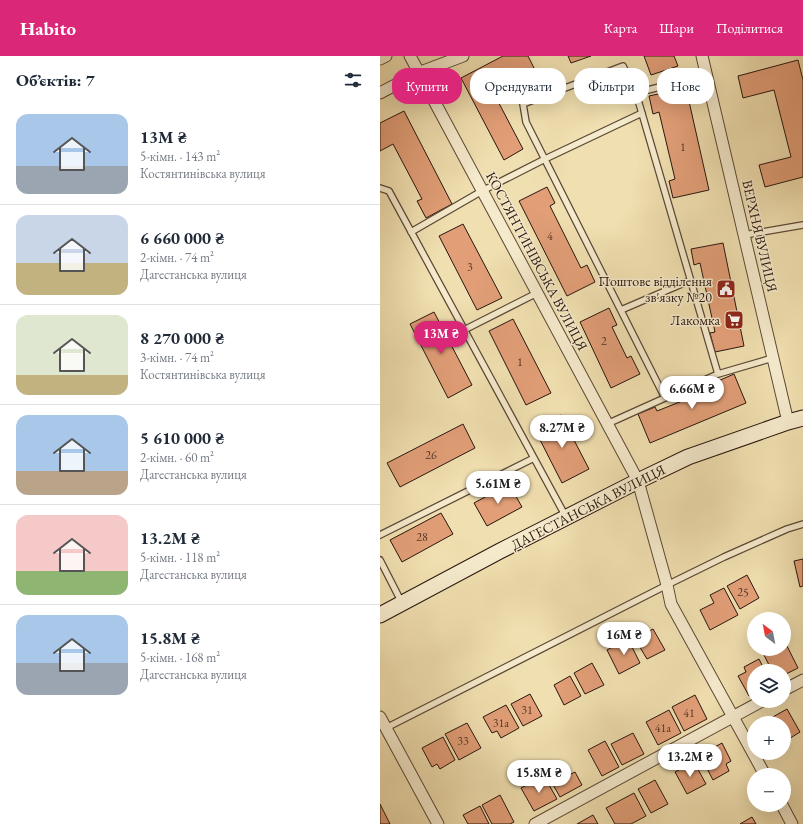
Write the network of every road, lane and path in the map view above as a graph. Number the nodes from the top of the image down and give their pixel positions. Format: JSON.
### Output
{"nodes":[{"id":1,"x":386,"y":56,"type":"edge"},
{"id":2,"x":410,"y":56,"type":"edge"},
{"id":3,"x":463,"y":56,"type":"edge"},
{"id":4,"x":702,"y":56,"type":"edge"},
{"id":5,"x":380,"y":59,"type":"edge"},
{"id":6,"x":415,"y":68,"type":"edge"},
{"id":7,"x":433,"y":68,"type":"edge"},
{"id":8,"x":705,"y":68,"type":"edge"},
{"id":9,"x":574,"y":85,"type":"edge"},
{"id":10,"x":392,"y":87,"type":"edge"},
{"id":11,"x":380,"y":93,"type":"edge"},
{"id":12,"x":434,"y":104,"type":"edge"},
{"id":13,"x":639,"y":104,"type":"edge"},
{"id":14,"x":714,"y":104,"type":"edge"},
{"id":15,"x":642,"y":113,"type":"junction"},
{"id":16,"x":545,"y":159,"type":"junction"},
{"id":17,"x":380,"y":188,"type":"edge"},
{"id":18,"x":482,"y":191,"type":"junction"},
{"id":19,"x":803,"y":225,"type":"edge"},
{"id":20,"x":411,"y":232,"type":"junction"},
{"id":21,"x":744,"y":235,"type":"junction"},
{"id":22,"x":690,"y":280,"type":"junction"},
{"id":23,"x":537,"y":293,"type":"junction"},
{"id":24,"x":621,"y":310,"type":"junction"},
{"id":25,"x":464,"y":330,"type":"junction"},
{"id":26,"x":773,"y":358,"type":"junction"},
{"id":27,"x":718,"y":374,"type":"junction"},
{"id":28,"x":665,"y":398,"type":"junction"},
{"id":29,"x":803,"y":418,"type":"edge"},
{"id":30,"x":788,"y":422,"type":"junction"},
{"id":31,"x":607,"y":424,"type":"junction"},
{"id":32,"x":534,"y":458,"type":"junction"},
{"id":33,"x":638,"y":481,"type":"junction"},
{"id":34,"x":566,"y":517,"type":"junction"},
{"id":35,"x":803,"y":524,"type":"edge"},
{"id":36,"x":380,"y":535,"type":"edge"},
{"id":37,"x":380,"y":560,"type":"edge"},
{"id":38,"x":667,"y":585,"type":"junction"},
{"id":39,"x":402,"y":603,"type":"junction"},
{"id":40,"x":380,"y":615,"type":"edge"},
{"id":41,"x":803,"y":680,"type":"edge"},
{"id":42,"x":791,"y":686,"type":"edge"},
{"id":43,"x":749,"y":708,"type":"edge"},
{"id":44,"x":380,"y":717,"type":"edge"},
{"id":45,"x":732,"y":717,"type":"junction"},
{"id":46,"x":386,"y":728,"type":"junction"},
{"id":47,"x":761,"y":768,"type":"edge"},
{"id":48,"x":786,"y":812,"type":"edge"},
{"id":49,"x":438,"y":824,"type":"edge"},
{"id":50,"x":535,"y":824,"type":"edge"},
{"id":51,"x":792,"y":824,"type":"edge"}],
"edges":[{"from":1,"to":5,"type":"street"},
{"from":2,"to":6,"type":"street","name":"КОСТЯНТИНІВСЬКА ВУЛИЦЯ"},
{"from":3,"to":7,"type":"street"},
{"from":4,"to":8,"type":"street","name":"ВЕРХНЯ ВУЛИЦЯ"},
{"from":9,"to":16,"type":"lane"},
{"from":10,"to":11,"type":"street"},
{"from":12,"to":18,"type":"street","name":"КОСТЯНТИНІВСЬКА ВУЛИЦЯ"},
{"from":13,"to":15,"type":"lane"},
{"from":14,"to":21,"type":"street","name":"ВЕРХНЯ ВУЛИЦЯ"},
{"from":15,"to":16,"type":"lane"},
{"from":15,"to":22,"type":"lane"},
{"from":16,"to":18,"type":"lane"},
{"from":16,"to":24,"type":"lane"},
{"from":17,"to":20,"type":"lane"},
{"from":18,"to":20,"type":"lane"},
{"from":18,"to":23,"type":"street","name":"КОСТЯНТИНІВСЬКА ВУЛИЦЯ"},
{"from":19,"to":21,"type":"lane"},
{"from":20,"to":25,"type":"lane"},
{"from":21,"to":26,"type":"street","name":"ВЕРХНЯ ВУЛИЦЯ"},
{"from":22,"to":24,"type":"lane"},
{"from":22,"to":27,"type":"lane"},
{"from":23,"to":25,"type":"lane"},
{"from":23,"to":31,"type":"street","name":"КОСТЯНТИНІВСЬКА ВУЛИЦЯ"},
{"from":24,"to":28,"type":"lane"},
{"from":25,"to":32,"type":"lane"},
{"from":26,"to":27,"type":"lane"},
{"from":26,"to":30,"type":"street","name":"ВЕРХНЯ ВУЛИЦЯ"},
{"from":27,"to":28,"type":"lane"},
{"from":28,"to":31,"type":"lane"},
{"from":29,"to":30,"type":"street","name":"ДАГЕСТАНСЬКА ВУЛИЦЯ"},
{"from":30,"to":33,"type":"street","name":"ДАГЕСТАНСЬКА ВУЛИЦЯ"},
{"from":31,"to":33,"type":"street","name":"КОСТЯНТИНІВСЬКА ВУЛИЦЯ"},
{"from":32,"to":34,"type":"lane"},
{"from":32,"to":36,"type":"lane"},
{"from":33,"to":34,"type":"street","name":"ДАГЕСТАНСЬКА ВУЛИЦЯ"},
{"from":33,"to":38,"type":"street","name":"КОСТЯНТИНІВСЬКА ВУЛИЦЯ"},
{"from":34,"to":39,"type":"street","name":"ДАГЕСТАНСЬКА ВУЛИЦЯ"},
{"from":35,"to":38,"type":"lane"},
{"from":37,"to":39,"type":"lane"},
{"from":38,"to":45,"type":"street","name":"КОСТЯНТИНІВСЬКА ВУЛИЦЯ"},
{"from":38,"to":46,"type":"lane"},
{"from":39,"to":40,"type":"street","name":"ДАГЕСТАНСЬКА ВУЛИЦЯ"},
{"from":41,"to":42,"type":"street"},
{"from":43,"to":45,"type":"street"},
{"from":44,"to":46,"type":"street"},
{"from":45,"to":47,"type":"street","name":"КОСТЯНТИНІВСЬКА ВУЛИЦЯ"},
{"from":45,"to":50,"type":"street"},
{"from":46,"to":49,"type":"street"},
{"from":48,"to":51,"type":"street"}]}
